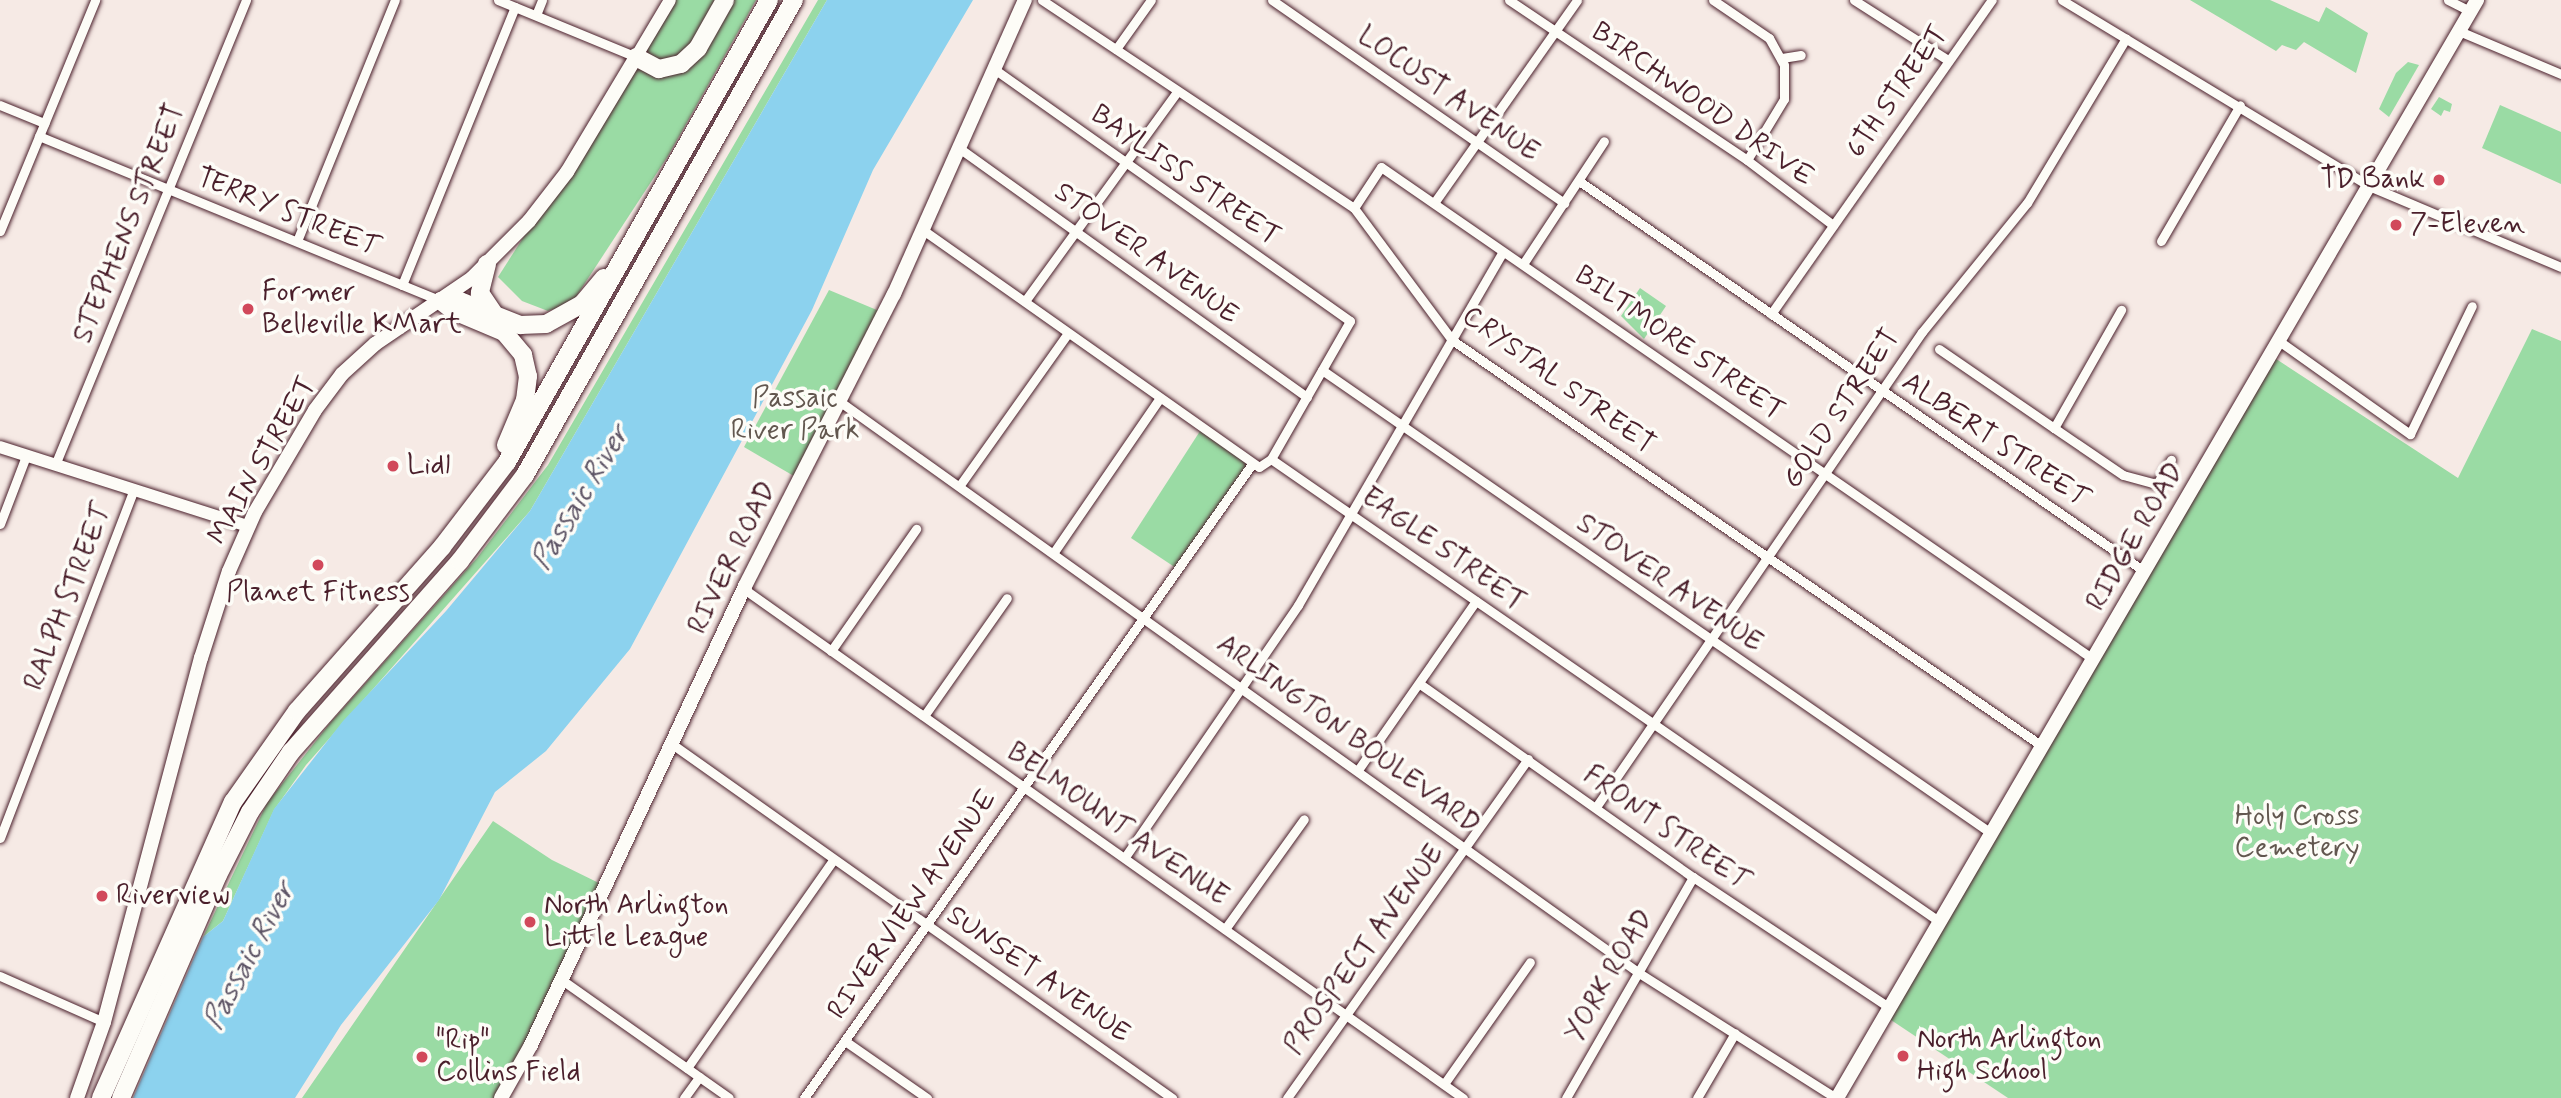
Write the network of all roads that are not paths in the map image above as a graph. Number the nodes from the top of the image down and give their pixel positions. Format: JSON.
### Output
{"nodes":[{"id":1,"x":95,"y":0,"type":"edge"},
{"id":2,"x":246,"y":0,"type":"edge"},
{"id":3,"x":395,"y":0,"type":"edge"},
{"id":4,"x":498,"y":0,"type":"edge"},
{"id":5,"x":542,"y":0,"type":"edge"},
{"id":6,"x":670,"y":0,"type":"edge"},
{"id":7,"x":725,"y":0,"type":"edge"},
{"id":8,"x":769,"y":0,"type":"edge"},
{"id":9,"x":794,"y":0,"type":"edge"},
{"id":10,"x":1025,"y":0,"type":"edge"},
{"id":11,"x":1042,"y":0,"type":"edge"},
{"id":12,"x":1151,"y":0,"type":"edge"},
{"id":13,"x":1272,"y":0,"type":"edge"},
{"id":14,"x":1509,"y":0,"type":"edge"},
{"id":15,"x":1577,"y":0,"type":"edge"},
{"id":16,"x":1713,"y":0,"type":"edge"},
{"id":17,"x":1854,"y":0,"type":"edge"},
{"id":18,"x":1992,"y":0,"type":"edge"},
{"id":19,"x":2062,"y":0,"type":"edge"},
{"id":20,"x":2448,"y":0,"type":"edge"},
{"id":21,"x":2474,"y":6,"type":"edge"},
{"id":22,"x":515,"y":7,"type":"junction"},
{"id":23,"x":536,"y":15,"type":"junction"},
{"id":24,"x":2459,"y":31,"type":"junction"},
{"id":25,"x":1555,"y":32,"type":"junction"},
{"id":26,"x":2126,"y":38,"type":"junction"},
{"id":27,"x":1116,"y":49,"type":"junction"},
{"id":28,"x":1801,"y":55,"type":"dead end"},
{"id":29,"x":636,"y":57,"type":"junction"},
{"id":30,"x":1782,"y":58,"type":"junction"},
{"id":31,"x":1948,"y":61,"type":"junction"},
{"id":32,"x":993,"y":68,"type":"junction"},
{"id":33,"x":2561,"y":74,"type":"edge"},
{"id":34,"x":1176,"y":93,"type":"junction"},
{"id":35,"x":711,"y":104,"type":"junction"},
{"id":36,"x":2240,"y":105,"type":"junction"},
{"id":37,"x":0,"y":106,"type":"edge"},
{"id":38,"x":44,"y":123,"type":"junction"},
{"id":39,"x":39,"y":136,"type":"junction"},
{"id":40,"x":1604,"y":141,"type":"dead end"},
{"id":41,"x":1478,"y":144,"type":"junction"},
{"id":42,"x":959,"y":148,"type":"junction"},
{"id":43,"x":1747,"y":160,"type":"junction"},
{"id":44,"x":1125,"y":162,"type":"junction"},
{"id":45,"x":1578,"y":181,"type":"junction"},
{"id":46,"x":2369,"y":186,"type":"junction"},
{"id":47,"x":170,"y":190,"type":"junction"},
{"id":48,"x":1564,"y":202,"type":"junction"},
{"id":49,"x":1434,"y":203,"type":"junction"},
{"id":50,"x":1354,"y":208,"type":"junction"},
{"id":51,"x":1833,"y":225,"type":"junction"},
{"id":52,"x":923,"y":230,"type":"junction"},
{"id":53,"x":0,"y":231,"type":"edge"},
{"id":54,"x":1076,"y":231,"type":"junction"},
{"id":55,"x":297,"y":241,"type":"junction"},
{"id":56,"x":2161,"y":241,"type":"dead end"},
{"id":57,"x":1503,"y":252,"type":"junction"},
{"id":58,"x":487,"y":264,"type":"junction"},
{"id":59,"x":1523,"y":264,"type":"junction"},
{"id":60,"x":2561,"y":267,"type":"edge"},
{"id":61,"x":402,"y":285,"type":"junction"},
{"id":62,"x":441,"y":301,"type":"junction"},
{"id":63,"x":1026,"y":301,"type":"junction"},
{"id":64,"x":2472,"y":306,"type":"dead end"},
{"id":65,"x":2121,"y":310,"type":"dead end"},
{"id":66,"x":1771,"y":314,"type":"junction"},
{"id":67,"x":508,"y":321,"type":"junction"},
{"id":68,"x":1068,"y":333,"type":"junction"},
{"id":69,"x":1452,"y":340,"type":"junction"},
{"id":70,"x":2278,"y":341,"type":"junction"},
{"id":71,"x":1939,"y":349,"type":"dead end"},
{"id":72,"x":1322,"y":370,"type":"junction"},
{"id":73,"x":1882,"y":391,"type":"junction"},
{"id":74,"x":1307,"y":397,"type":"junction"},
{"id":75,"x":1160,"y":398,"type":"junction"},
{"id":76,"x":839,"y":401,"type":"junction"},
{"id":77,"x":1402,"y":427,"type":"junction"},
{"id":78,"x":2054,"y":428,"type":"junction"},
{"id":79,"x":0,"y":447,"type":"edge"},
{"id":80,"x":26,"y":456,"type":"junction"},
{"id":81,"x":1270,"y":459,"type":"junction"},
{"id":82,"x":2171,"y":460,"type":"dead end"},
{"id":83,"x":1252,"y":464,"type":"junction"},
{"id":84,"x":55,"y":465,"type":"junction"},
{"id":85,"x":1825,"y":474,"type":"junction"},
{"id":86,"x":960,"y":485,"type":"junction"},
{"id":87,"x":134,"y":489,"type":"junction"},
{"id":88,"x":1349,"y":513,"type":"junction"},
{"id":89,"x":0,"y":524,"type":"edge"},
{"id":90,"x":248,"y":526,"type":"junction"},
{"id":91,"x":916,"y":529,"type":"dead end"},
{"id":92,"x":1054,"y":552,"type":"junction"},
{"id":93,"x":1767,"y":557,"type":"junction"},
{"id":94,"x":2144,"y":570,"type":"junction"},
{"id":95,"x":418,"y":575,"type":"junction"},
{"id":96,"x":744,"y":589,"type":"junction"},
{"id":97,"x":1007,"y":598,"type":"dead end"},
{"id":98,"x":1476,"y":601,"type":"junction"},
{"id":99,"x":1145,"y":618,"type":"junction"},
{"id":100,"x":1710,"y":640,"type":"junction"},
{"id":101,"x":831,"y":651,"type":"junction"},
{"id":102,"x":2093,"y":659,"type":"junction"},
{"id":103,"x":1420,"y":684,"type":"junction"},
{"id":104,"x":1241,"y":688,"type":"junction"},
{"id":105,"x":924,"y":716,"type":"junction"},
{"id":106,"x":1653,"y":723,"type":"junction"},
{"id":107,"x":671,"y":744,"type":"junction"},
{"id":108,"x":2042,"y":746,"type":"junction"},
{"id":109,"x":1528,"y":759,"type":"junction"},
{"id":110,"x":1358,"y":770,"type":"junction"},
{"id":111,"x":1025,"y":787,"type":"junction"},
{"id":112,"x":1596,"y":807,"type":"junction"},
{"id":113,"x":1304,"y":819,"type":"dead end"},
{"id":114,"x":1991,"y":833,"type":"junction"},
{"id":115,"x":0,"y":838,"type":"edge"},
{"id":116,"x":1466,"y":848,"type":"junction"},
{"id":117,"x":1125,"y":857,"type":"junction"},
{"id":118,"x":833,"y":860,"type":"junction"},
{"id":119,"x":1693,"y":877,"type":"junction"},
{"id":120,"x":1940,"y":922,"type":"junction"},
{"id":121,"x":926,"y":924,"type":"junction"},
{"id":122,"x":1225,"y":929,"type":"junction"},
{"id":123,"x":1530,"y":962,"type":"dead end"},
{"id":124,"x":1639,"y":973,"type":"junction"},
{"id":125,"x":0,"y":976,"type":"edge"},
{"id":126,"x":562,"y":980,"type":"junction"},
{"id":127,"x":1890,"y":1008,"type":"junction"},
{"id":128,"x":1345,"y":1016,"type":"junction"},
{"id":129,"x":104,"y":1021,"type":"junction"},
{"id":130,"x":1735,"y":1033,"type":"junction"},
{"id":131,"x":845,"y":1041,"type":"junction"},
{"id":132,"x":687,"y":1068,"type":"junction"},
{"id":133,"x":699,"y":1077,"type":"junction"},
{"id":134,"x":1444,"y":1084,"type":"junction"},
{"id":135,"x":77,"y":1098,"type":"edge"},
{"id":136,"x":100,"y":1098,"type":"edge"},
{"id":137,"x":121,"y":1098,"type":"edge"},
{"id":138,"x":501,"y":1098,"type":"edge"},
{"id":139,"x":684,"y":1098,"type":"edge"},
{"id":140,"x":729,"y":1098,"type":"edge"},
{"id":141,"x":804,"y":1098,"type":"edge"},
{"id":142,"x":927,"y":1098,"type":"edge"},
{"id":143,"x":1172,"y":1098,"type":"edge"},
{"id":144,"x":1287,"y":1098,"type":"edge"},
{"id":145,"x":1463,"y":1098,"type":"edge"},
{"id":146,"x":1566,"y":1098,"type":"edge"},
{"id":147,"x":1697,"y":1098,"type":"edge"},
{"id":148,"x":1836,"y":1098,"type":"edge"}],
"edges":[{"from":1,"to":38,"type":"street"},
{"from":2,"to":47,"type":"street","name":"STEPHENS STREET"},
{"from":3,"to":55,"type":"street"},
{"from":4,"to":22,"type":"street"},
{"from":5,"to":23,"type":"street"},
{"from":6,"to":29,"type":"street","name":"MAIN STREET"},
{"from":7,"to":29,"type":"highway"},
{"from":8,"to":35,"type":"highway"},
{"from":9,"to":137,"type":"highway"},
{"from":10,"to":32,"type":"main road","name":"RIVER ROAD"},
{"from":11,"to":27,"type":"street","name":"CRYSTAL STREET"},
{"from":12,"to":27,"type":"street"},
{"from":13,"to":41,"type":"street","name":"LOCUST AVENUE"},
{"from":14,"to":25,"type":"street","name":"BIRCHWOOD DRIVE"},
{"from":15,"to":25,"type":"street"},
{"from":16,"to":30,"type":"street"},
{"from":17,"to":31,"type":"street"},
{"from":18,"to":31,"type":"street","name":"6TH STREET"},
{"from":19,"to":26,"type":"street"},
{"from":20,"to":21,"type":"street"},
{"from":21,"to":24,"type":"main road","name":"RIDGE ROAD"},
{"from":22,"to":23,"type":"street"},
{"from":22,"to":61,"type":"street"},
{"from":23,"to":29,"type":"street"},
{"from":24,"to":33,"type":"street"},
{"from":24,"to":46,"type":"main road","name":"RIDGE ROAD"},
{"from":25,"to":41,"type":"street"},
{"from":25,"to":43,"type":"street","name":"BIRCHWOOD DRIVE"},
{"from":26,"to":36,"type":"street"},
{"from":26,"to":73,"type":"street","name":"GOLD STREET"},
{"from":27,"to":34,"type":"street","name":"CRYSTAL STREET"},
{"from":28,"to":30,"type":"street"},
{"from":29,"to":58,"type":"main road","name":"MAIN STREET"},
{"from":30,"to":43,"type":"street"},
{"from":31,"to":51,"type":"street","name":"6TH STREET"},
{"from":32,"to":42,"type":"main road","name":"RIVER ROAD"},
{"from":32,"to":44,"type":"street","name":"BAYLISS STREET"},
{"from":34,"to":44,"type":"street"},
{"from":34,"to":50,"type":"street","name":"CRYSTAL STREET"},
{"from":35,"to":67,"type":"highway"},
{"from":35,"to":95,"type":"highway"},
{"from":36,"to":46,"type":"street"},
{"from":36,"to":56,"type":"street"},
{"from":37,"to":38,"type":"street"},
{"from":38,"to":39,"type":"street"},
{"from":39,"to":47,"type":"street","name":"TERRY STREET"},
{"from":39,"to":53,"type":"street"},
{"from":40,"to":45,"type":"street"},
{"from":41,"to":48,"type":"street","name":"LOCUST AVENUE"},
{"from":41,"to":49,"type":"street"},
{"from":42,"to":52,"type":"main road","name":"RIVER ROAD"},
{"from":42,"to":54,"type":"street","name":"STOVER AVENUE"},
{"from":43,"to":51,"type":"street","name":"BIRCHWOOD DRIVE"},
{"from":44,"to":54,"type":"street"},
{"from":44,"to":72,"type":"street","name":"BAYLISS STREET"},
{"from":45,"to":48,"type":"street"},
{"from":45,"to":66,"type":"street","name":"ALBERT STREET"},
{"from":46,"to":60,"type":"street"},
{"from":46,"to":70,"type":"main road","name":"RIDGE ROAD"},
{"from":47,"to":55,"type":"street","name":"TERRY STREET"},
{"from":47,"to":84,"type":"street","name":"STEPHENS STREET"},
{"from":48,"to":59,"type":"street"},
{"from":49,"to":50,"type":"street","name":"BILTMORE STREET"},
{"from":49,"to":57,"type":"street","name":"BILTMORE STREET"},
{"from":50,"to":69,"type":"street","name":"CRYSTAL STREET"},
{"from":51,"to":66,"type":"street","name":"6TH STREET"},
{"from":52,"to":63,"type":"street"},
{"from":52,"to":76,"type":"main road","name":"RIVER ROAD"},
{"from":54,"to":63,"type":"street"},
{"from":54,"to":74,"type":"street","name":"STOVER AVENUE"},
{"from":55,"to":61,"type":"street","name":"TERRY STREET"},
{"from":57,"to":59,"type":"street","name":"BILTMORE STREET"},
{"from":57,"to":69,"type":"street"},
{"from":58,"to":62,"type":"main road","name":"MAIN STREET"},
{"from":58,"to":67,"type":"highway"},
{"from":59,"to":85,"type":"street","name":"BILTMORE STREET"},
{"from":61,"to":62,"type":"street","name":"TERRY STREET"},
{"from":62,"to":67,"type":"highway"},
{"from":62,"to":90,"type":"main road","name":"MAIN STREET"},
{"from":62,"to":95,"type":"highway"},
{"from":63,"to":68,"type":"street"},
{"from":64,"to":70,"type":"street"},
{"from":65,"to":78,"type":"street"},
{"from":66,"to":73,"type":"street","name":"ALBERT STREET"},
{"from":68,"to":75,"type":"street"},
{"from":68,"to":86,"type":"street"},
{"from":69,"to":77,"type":"street"},
{"from":69,"to":93,"type":"street","name":"CRYSTAL STREET"},
{"from":70,"to":94,"type":"main road","name":"RIDGE ROAD"},
{"from":71,"to":78,"type":"street"},
{"from":72,"to":74,"type":"street"},
{"from":72,"to":77,"type":"street","name":"STOVER AVENUE"},
{"from":73,"to":85,"type":"street","name":"GOLD STREET"},
{"from":73,"to":94,"type":"street","name":"ALBERT STREET"},
{"from":74,"to":81,"type":"street"},
{"from":75,"to":83,"type":"street"},
{"from":75,"to":92,"type":"street"},
{"from":76,"to":86,"type":"street","name":"ARLINGTON BOULEVARD"},
{"from":76,"to":96,"type":"main road","name":"RIVER ROAD"},
{"from":77,"to":88,"type":"street"},
{"from":77,"to":100,"type":"street","name":"STOVER AVENUE"},
{"from":78,"to":82,"type":"street"},
{"from":79,"to":80,"type":"street"},
{"from":80,"to":84,"type":"street"},
{"from":80,"to":89,"type":"street"},
{"from":81,"to":83,"type":"street"},
{"from":81,"to":88,"type":"street","name":"EAGLE STREET"},
{"from":83,"to":99,"type":"street","name":"RIVERVIEW AVENUE"},
{"from":84,"to":87,"type":"street"},
{"from":85,"to":93,"type":"street","name":"GOLD STREET"},
{"from":85,"to":102,"type":"street","name":"BILTMORE STREET"},
{"from":86,"to":92,"type":"street","name":"ARLINGTON BOULEVARD"},
{"from":87,"to":90,"type":"street"},
{"from":87,"to":115,"type":"street","name":"RALPH STREET"},
{"from":88,"to":98,"type":"street","name":"EAGLE STREET"},
{"from":88,"to":104,"type":"street"},
{"from":90,"to":129,"type":"main road","name":"MAIN STREET"},
{"from":91,"to":101,"type":"street"},
{"from":92,"to":99,"type":"street","name":"ARLINGTON BOULEVARD"},
{"from":93,"to":100,"type":"street","name":"GOLD STREET"},
{"from":93,"to":108,"type":"street","name":"CRYSTAL STREET"},
{"from":94,"to":102,"type":"main road","name":"RIDGE ROAD"},
{"from":95,"to":136,"type":"highway"},
{"from":96,"to":101,"type":"street","name":"BELMOUNT AVENUE"},
{"from":96,"to":107,"type":"main road","name":"RIVER ROAD"},
{"from":97,"to":105,"type":"street"},
{"from":98,"to":103,"type":"street"},
{"from":98,"to":106,"type":"street","name":"EAGLE STREET"},
{"from":99,"to":104,"type":"street","name":"ARLINGTON BOULEVARD"},
{"from":99,"to":111,"type":"street","name":"RIVERVIEW AVENUE"},
{"from":100,"to":106,"type":"street","name":"GOLD STREET"},
{"from":100,"to":114,"type":"street","name":"STOVER AVENUE"},
{"from":101,"to":105,"type":"street","name":"BELMOUNT AVENUE"},
{"from":102,"to":108,"type":"main road","name":"RIDGE ROAD"},
{"from":103,"to":109,"type":"street","name":"FRONT STREET"},
{"from":103,"to":110,"type":"street"},
{"from":104,"to":110,"type":"street","name":"ARLINGTON BOULEVARD"},
{"from":104,"to":117,"type":"street"},
{"from":105,"to":111,"type":"street","name":"BELMOUNT AVENUE"},
{"from":106,"to":112,"type":"street","name":"GOLD STREET"},
{"from":106,"to":120,"type":"street","name":"EAGLE STREET"},
{"from":107,"to":118,"type":"street","name":"SUNSET AVENUE"},
{"from":107,"to":126,"type":"main road","name":"RIVER ROAD"},
{"from":108,"to":114,"type":"main road","name":"RIDGE ROAD"},
{"from":109,"to":112,"type":"street","name":"FRONT STREET"},
{"from":109,"to":116,"type":"street","name":"PROSPECT AVENUE"},
{"from":110,"to":116,"type":"street","name":"ARLINGTON BOULEVARD"},
{"from":111,"to":117,"type":"street","name":"BELMOUNT AVENUE"},
{"from":111,"to":121,"type":"street","name":"RIVERVIEW AVENUE"},
{"from":112,"to":119,"type":"street","name":"FRONT STREET"},
{"from":113,"to":122,"type":"street"},
{"from":114,"to":120,"type":"main road","name":"RIDGE ROAD"},
{"from":116,"to":124,"type":"street","name":"ARLINGTON BOULEVARD"},
{"from":116,"to":128,"type":"street","name":"PROSPECT AVENUE"},
{"from":117,"to":122,"type":"street","name":"BELMOUNT AVENUE"},
{"from":118,"to":121,"type":"street","name":"SUNSET AVENUE"},
{"from":118,"to":132,"type":"street"},
{"from":119,"to":124,"type":"street","name":"YORK ROAD"},
{"from":119,"to":127,"type":"street","name":"FRONT STREET"},
{"from":120,"to":127,"type":"main road","name":"RIDGE ROAD"},
{"from":121,"to":131,"type":"street","name":"RIVERVIEW AVENUE"},
{"from":121,"to":143,"type":"street","name":"SUNSET AVENUE"},
{"from":122,"to":128,"type":"street","name":"BELMOUNT AVENUE"},
{"from":123,"to":134,"type":"street"},
{"from":124,"to":130,"type":"street","name":"ARLINGTON BOULEVARD"},
{"from":124,"to":146,"type":"street","name":"YORK ROAD"},
{"from":125,"to":129,"type":"street"},
{"from":126,"to":132,"type":"street"},
{"from":126,"to":138,"type":"main road","name":"RIVER ROAD"},
{"from":127,"to":148,"type":"main road","name":"RIDGE ROAD"},
{"from":128,"to":134,"type":"street","name":"BELMOUNT AVENUE"},
{"from":128,"to":144,"type":"street","name":"PROSPECT AVENUE"},
{"from":129,"to":135,"type":"main road","name":"MAIN STREET"},
{"from":130,"to":147,"type":"street"},
{"from":130,"to":148,"type":"street","name":"ARLINGTON BOULEVARD"},
{"from":131,"to":141,"type":"street","name":"RIVERVIEW AVENUE"},
{"from":131,"to":142,"type":"street"},
{"from":132,"to":133,"type":"street"},
{"from":133,"to":139,"type":"street"},
{"from":133,"to":140,"type":"street"},
{"from":134,"to":145,"type":"street","name":"BELMOUNT AVENUE"}]}
